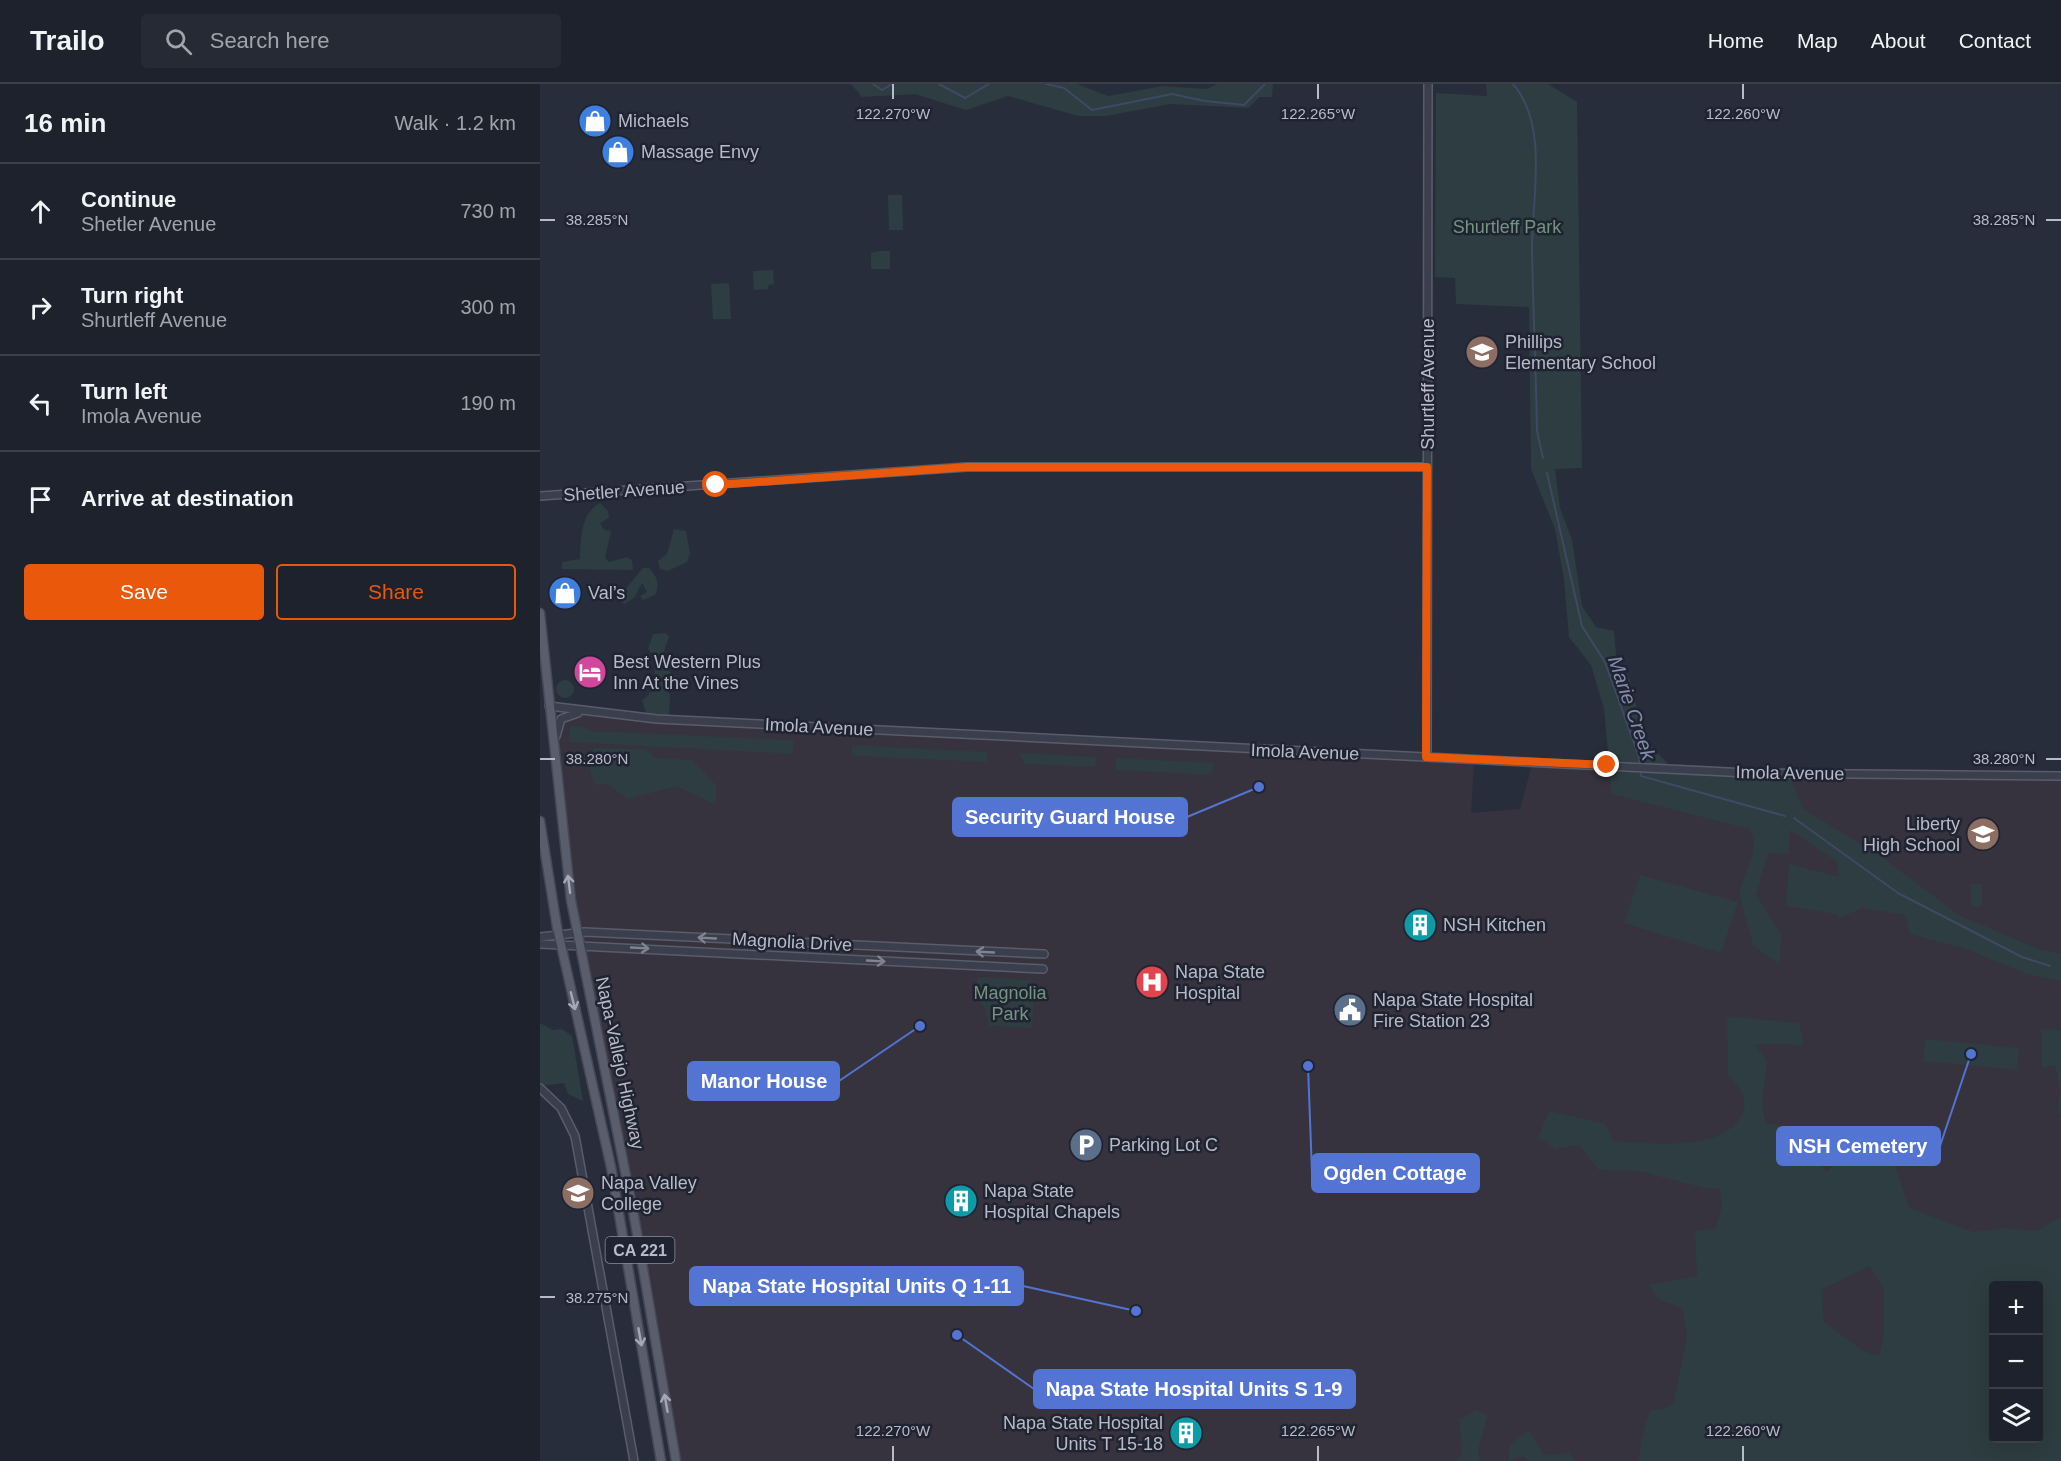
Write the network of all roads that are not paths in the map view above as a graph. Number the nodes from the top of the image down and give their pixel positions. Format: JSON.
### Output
{"nodes":[{"id":1,"x":1428,"y":84,"type":"edge"},
{"id":2,"x":1427,"y":467,"type":"junction"},
{"id":3,"x":540,"y":496,"type":"edge"},
{"id":4,"x":540,"y":613,"type":"edge"},
{"id":5,"x":545,"y":705,"type":"edge"},
{"id":6,"x":586,"y":711,"type":"junction"},
{"id":7,"x":1426,"y":757,"type":"junction"},
{"id":8,"x":555,"y":760,"type":"junction"},
{"id":9,"x":2061,"y":776,"type":"edge"},
{"id":10,"x":540,"y":821,"type":"edge"},
{"id":11,"x":577,"y":932,"type":"junction"},
{"id":12,"x":617,"y":933,"type":"junction"},
{"id":13,"x":558,"y":934,"type":"junction"},
{"id":14,"x":540,"y":937,"type":"edge"},
{"id":15,"x":765,"y":940,"type":"junction"},
{"id":16,"x":782,"y":942,"type":"junction"},
{"id":17,"x":540,"y":944,"type":"edge"},
{"id":18,"x":560,"y":944,"type":"junction"},
{"id":19,"x":579,"y":945,"type":"junction"},
{"id":20,"x":616,"y":947,"type":"junction"},
{"id":21,"x":1044,"y":954,"type":"dead end"},
{"id":22,"x":765,"y":955,"type":"junction"},
{"id":23,"x":781,"y":956,"type":"junction"},
{"id":24,"x":1043,"y":969,"type":"dead end"},
{"id":25,"x":540,"y":1088,"type":"edge"},
{"id":26,"x":634,"y":1461,"type":"edge"},
{"id":27,"x":661,"y":1461,"type":"edge"},
{"id":28,"x":676,"y":1461,"type":"edge"}],
"edges":[{"from":1,"to":2,"type":"street","name":"Shurtleff Avenue"},
{"from":2,"to":3,"type":"street","name":"Shetler Avenue"},
{"from":2,"to":7,"type":"street","name":"Shurtleff Avenue"},
{"from":4,"to":5,"type":"main road","name":"Napa-Vallejo Highway"},
{"from":5,"to":6,"type":"street","name":"Imola Avenue"},
{"from":5,"to":8,"type":"main road","name":"Napa-Vallejo Highway","number":"CA 221"},
{"from":6,"to":7,"type":"street","name":"Imola Avenue"},
{"from":6,"to":8,"type":"street"},
{"from":7,"to":9,"type":"street","name":"Imola Avenue"},
{"from":11,"to":8,"type":"main road","name":"Napa-Vallejo Highway","number":"CA 221","one_way":true},
{"from":10,"to":13,"type":"main road","name":"Napa-Vallejo Highway","number":"CA 221"},
{"from":11,"to":12,"type":"street","name":"Magnolia Drive"},
{"from":11,"to":13,"type":"street","name":"Magnolia Drive"},
{"from":11,"to":19,"type":"main road","name":"Napa-Vallejo Highway","number":"CA 221"},
{"from":15,"to":12,"type":"street","name":"Magnolia Drive","one_way":true},
{"from":12,"to":20,"type":"street"},
{"from":13,"to":14,"type":"street","name":"Magnolia Drive"},
{"from":13,"to":18,"type":"main road","name":"Napa-Vallejo Highway","number":"CA 221"},
{"from":15,"to":16,"type":"street","name":"Magnolia Drive"},
{"from":15,"to":22,"type":"street"},
{"from":21,"to":16,"type":"street","name":"Magnolia Drive","one_way":true},
{"from":16,"to":23,"type":"street"},
{"from":17,"to":18,"type":"street","name":"Magnolia Drive"},
{"from":18,"to":19,"type":"street","name":"Magnolia Drive"},
{"from":18,"to":27,"type":"main road","name":"Napa-Vallejo Highway","number":"CA 221","one_way":true},
{"from":19,"to":20,"type":"street","name":"Magnolia Drive"},
{"from":28,"to":19,"type":"main road","name":"Napa-Vallejo Highway","number":"CA 221","one_way":true},
{"from":20,"to":22,"type":"street","name":"Magnolia Drive","one_way":true},
{"from":22,"to":23,"type":"street","name":"Magnolia Drive"},
{"from":23,"to":24,"type":"street","name":"Magnolia Drive","one_way":true},
{"from":25,"to":26,"type":"street"}]}
